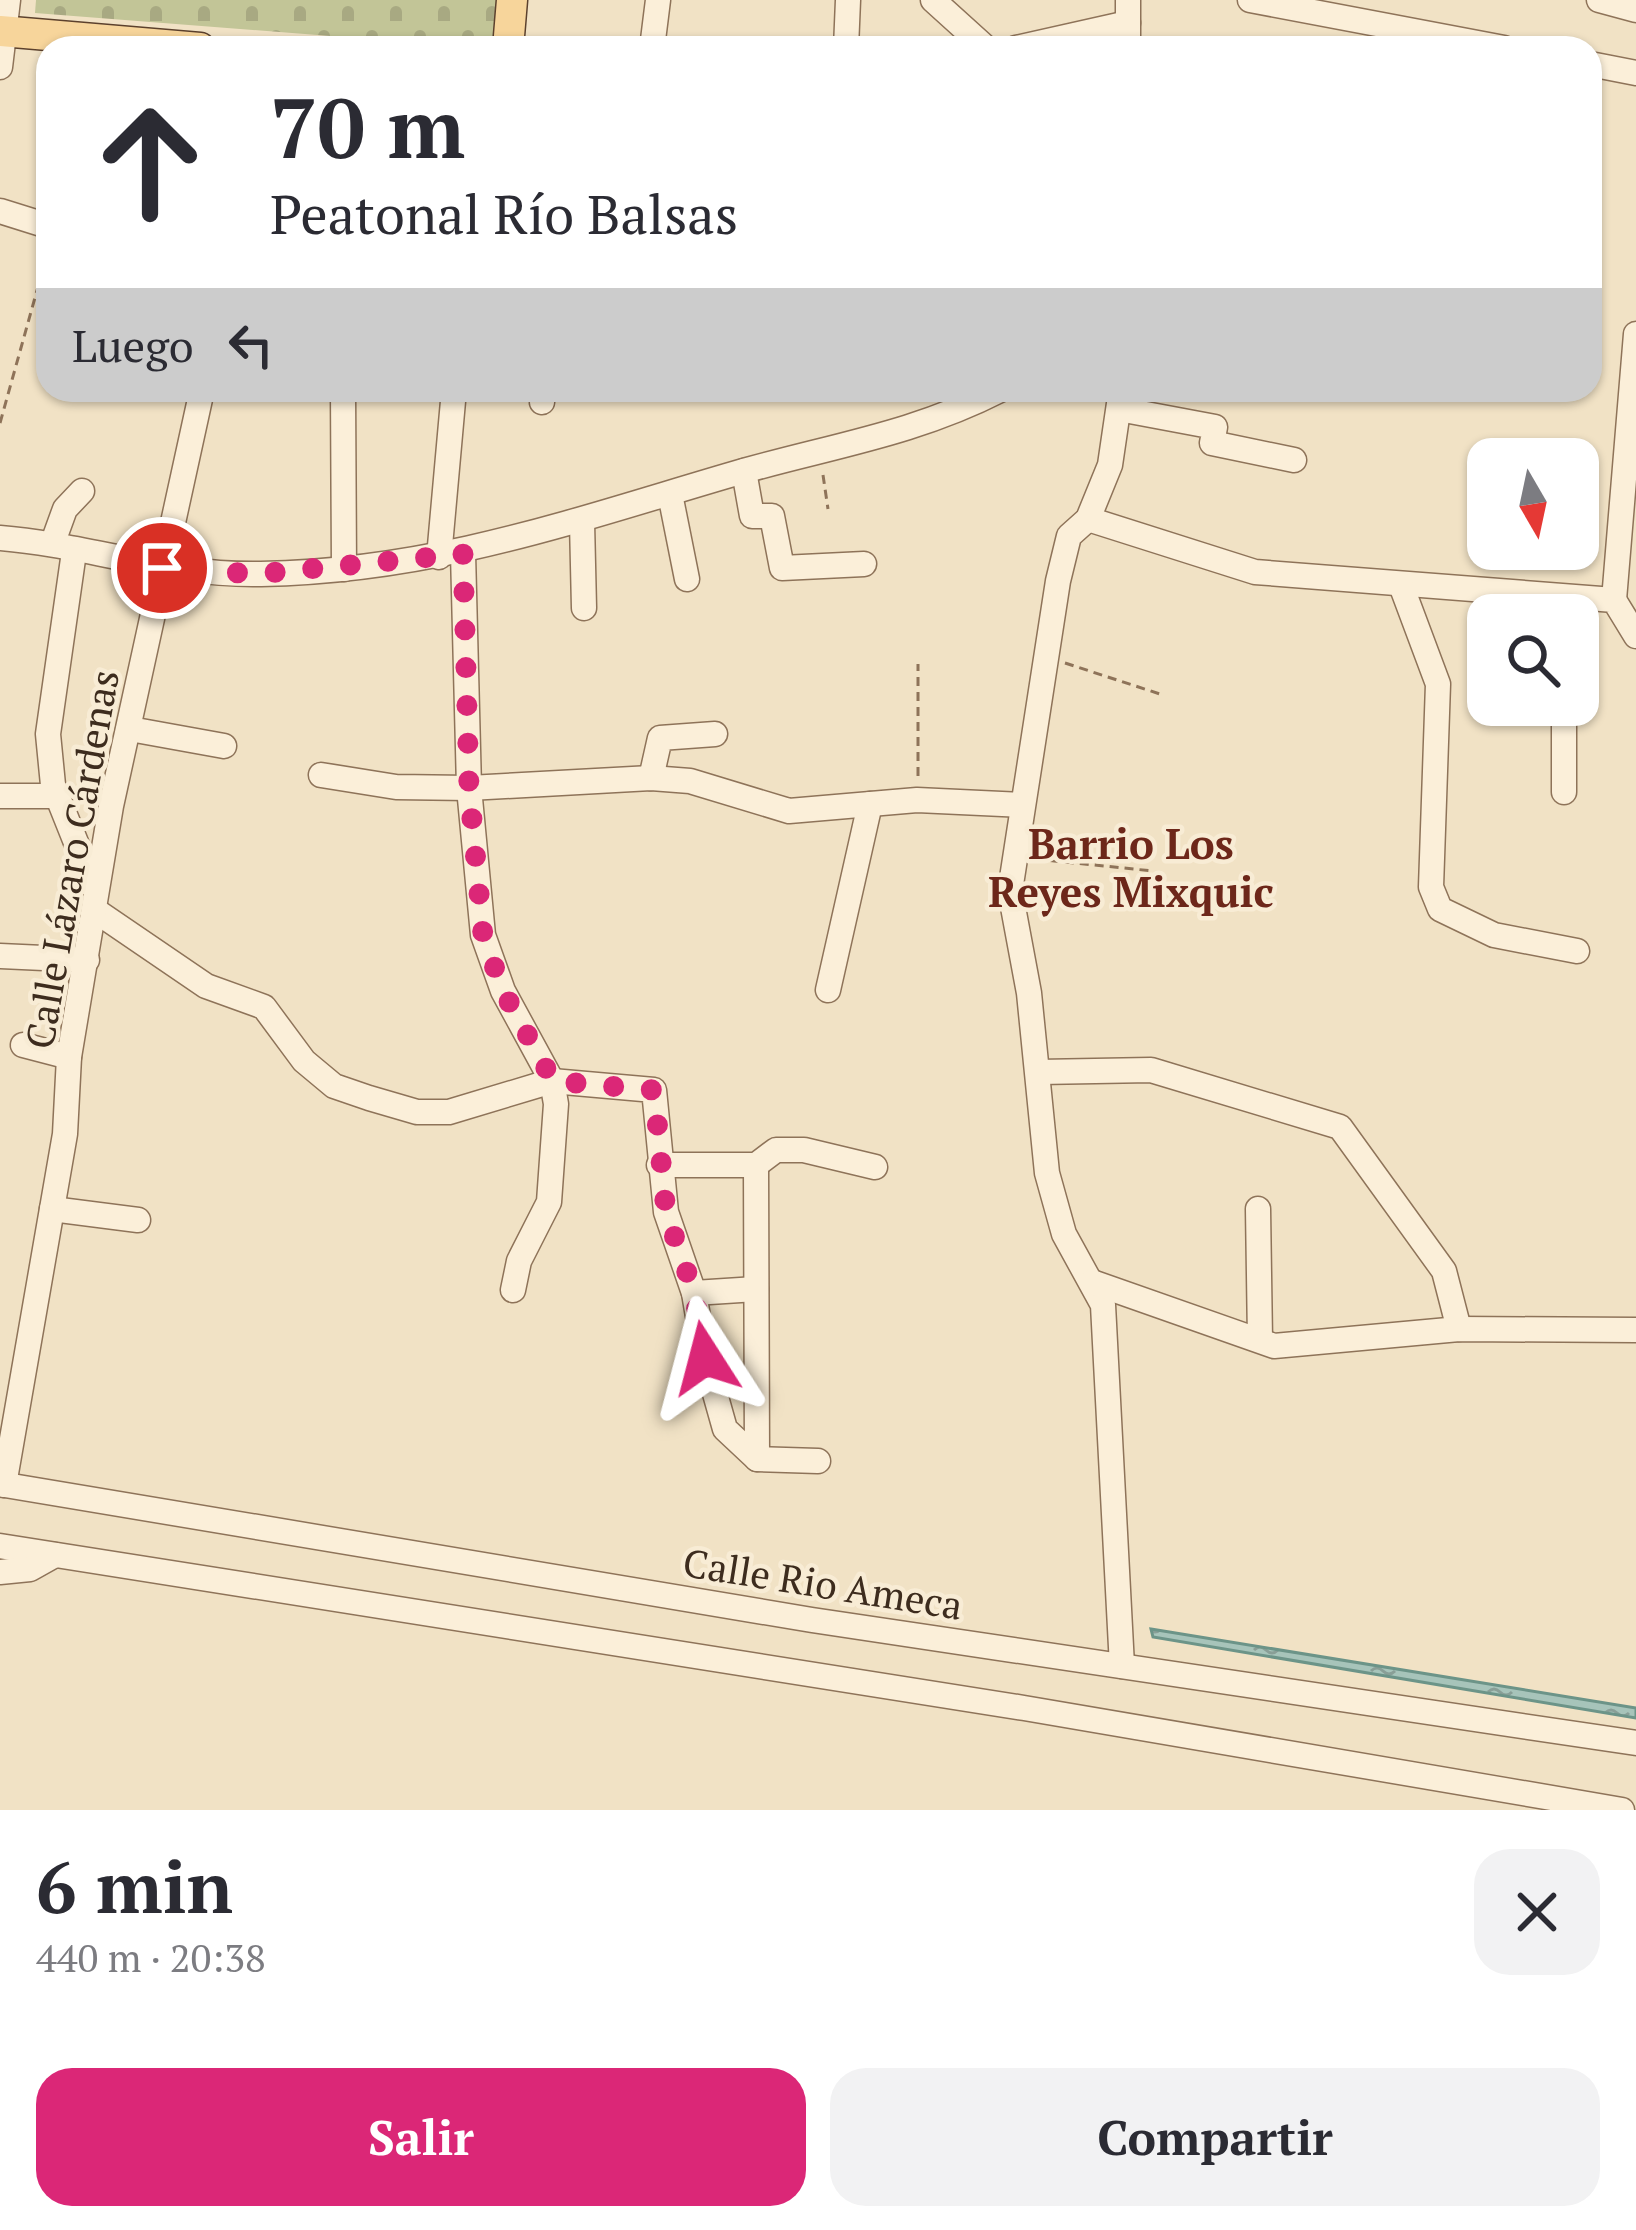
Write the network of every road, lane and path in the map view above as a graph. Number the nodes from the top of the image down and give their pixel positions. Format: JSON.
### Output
{"nodes":[{"id":1,"x":8,"y":0,"type":"edge"},
{"id":2,"x":512,"y":0,"type":"edge"},
{"id":3,"x":658,"y":0,"type":"edge"},
{"id":4,"x":848,"y":0,"type":"edge"},
{"id":5,"x":933,"y":0,"type":"edge"},
{"id":6,"x":1250,"y":0,"type":"edge"},
{"id":7,"x":1599,"y":0,"type":"edge"},
{"id":8,"x":1636,"y":10,"type":"edge"},
{"id":9,"x":1128,"y":24,"type":"edge"},
{"id":10,"x":2,"y":31,"type":"edge"},
{"id":11,"x":60,"y":36,"type":"edge"},
{"id":12,"x":509,"y":36,"type":"edge"},
{"id":13,"x":654,"y":36,"type":"edge"},
{"id":14,"x":846,"y":36,"type":"edge"},
{"id":15,"x":973,"y":36,"type":"edge"},
{"id":16,"x":1072,"y":36,"type":"edge"},
{"id":17,"x":1440,"y":36,"type":"edge"},
{"id":18,"x":1602,"y":66,"type":"edge"},
{"id":19,"x":0,"y":67,"type":"edge"},
{"id":20,"x":1636,"y":73,"type":"edge"},
{"id":21,"x":0,"y":211,"type":"edge"},
{"id":22,"x":36,"y":222,"type":"edge"},
{"id":23,"x":36,"y":294,"type":"edge"},
{"id":24,"x":1636,"y":334,"type":"edge"},
{"id":25,"x":1634,"y":387,"type":"edge"},
{"id":26,"x":199,"y":402,"type":"edge"},
{"id":27,"x":343,"y":402,"type":"edge"},
{"id":28,"x":454,"y":402,"type":"edge"},
{"id":29,"x":974,"y":402,"type":"edge"},
{"id":30,"x":1120,"y":402,"type":"edge"},
{"id":31,"x":1127,"y":402,"type":"edge"},
{"id":32,"x":0,"y":423,"type":"edge"},
{"id":33,"x":820,"y":454,"type":"junction"},
{"id":34,"x":1294,"y":460,"type":"dead end"},
{"id":35,"x":744,"y":471,"type":"junction"},
{"id":36,"x":82,"y":491,"type":"dead end"},
{"id":37,"x":670,"y":494,"type":"junction"},
{"id":38,"x":828,"y":509,"type":"dead end"},
{"id":39,"x":1088,"y":519,"type":"junction"},
{"id":40,"x":582,"y":522,"type":"junction"},
{"id":41,"x":0,"y":538,"type":"edge"},
{"id":42,"x":64,"y":547,"type":"junction"},
{"id":43,"x":451,"y":555,"type":"junction"},
{"id":44,"x":864,"y":564,"type":"dead end"},
{"id":45,"x":162,"y":568,"type":"junction"},
{"id":46,"x":344,"y":569,"type":"junction"},
{"id":47,"x":687,"y":579,"type":"dead end"},
{"id":48,"x":1401,"y":586,"type":"junction"},
{"id":49,"x":1467,"y":594,"type":"edge"},
{"id":50,"x":1614,"y":600,"type":"junction"},
{"id":51,"x":1599,"y":602,"type":"edge"},
{"id":52,"x":584,"y":608,"type":"dead end"},
{"id":53,"x":1636,"y":636,"type":"edge"},
{"id":54,"x":1046,"y":657,"type":"junction"},
{"id":55,"x":919,"y":664,"type":"dead end"},
{"id":56,"x":1160,"y":694,"type":"dead end"},
{"id":57,"x":1564,"y":726,"type":"edge"},
{"id":58,"x":130,"y":729,"type":"junction"},
{"id":59,"x":715,"y":734,"type":"dead end"},
{"id":60,"x":224,"y":746,"type":"dead end"},
{"id":61,"x":321,"y":775,"type":"dead end"},
{"id":62,"x":651,"y":778,"type":"junction"},
{"id":63,"x":469,"y":788,"type":"junction"},
{"id":64,"x":1564,"y":792,"type":"dead end"},
{"id":65,"x":0,"y":796,"type":"edge"},
{"id":66,"x":58,"y":796,"type":"junction"},
{"id":67,"x":917,"y":800,"type":"junction"},
{"id":68,"x":870,"y":804,"type":"junction"},
{"id":69,"x":1021,"y":806,"type":"junction"},
{"id":70,"x":1015,"y":857,"type":"junction"},
{"id":71,"x":1153,"y":871,"type":"dead end"},
{"id":72,"x":96,"y":901,"type":"junction"},
{"id":73,"x":1577,"y":950,"type":"dead end"},
{"id":74,"x":0,"y":956,"type":"edge"},
{"id":75,"x":87,"y":960,"type":"junction"},
{"id":76,"x":828,"y":990,"type":"dead end"},
{"id":77,"x":23,"y":1045,"type":"dead end"},
{"id":78,"x":69,"y":1057,"type":"junction"},
{"id":79,"x":1039,"y":1072,"type":"junction"},
{"id":80,"x":553,"y":1081,"type":"junction"},
{"id":81,"x":659,"y":1165,"type":"junction"},
{"id":82,"x":756,"y":1165,"type":"junction"},
{"id":83,"x":875,"y":1167,"type":"dead end"},
{"id":84,"x":52,"y":1209,"type":"junction"},
{"id":85,"x":1258,"y":1209,"type":"dead end"},
{"id":86,"x":138,"y":1220,"type":"dead end"},
{"id":87,"x":1092,"y":1282,"type":"junction"},
{"id":88,"x":756,"y":1289,"type":"junction"},
{"id":89,"x":513,"y":1290,"type":"dead end"},
{"id":90,"x":694,"y":1293,"type":"junction"},
{"id":91,"x":1460,"y":1329,"type":"junction"},
{"id":92,"x":1636,"y":1330,"type":"edge"},
{"id":93,"x":1259,"y":1340,"type":"junction"},
{"id":94,"x":757,"y":1459,"type":"junction"},
{"id":95,"x":818,"y":1461,"type":"dead end"},
{"id":96,"x":2,"y":1485,"type":"edge"},
{"id":97,"x":0,"y":1546,"type":"edge"},
{"id":98,"x":55,"y":1555,"type":"junction"},
{"id":99,"x":0,"y":1572,"type":"edge"},
{"id":100,"x":1122,"y":1666,"type":"junction"},
{"id":101,"x":1636,"y":1743,"type":"edge"},
{"id":102,"x":1622,"y":1810,"type":"edge"}],
"edges":[{"from":1,"to":10,"type":"street"},
{"from":2,"to":12,"type":"main road"},
{"from":3,"to":13,"type":"street"},
{"from":4,"to":14,"type":"street"},
{"from":5,"to":15,"type":"street"},
{"from":6,"to":17,"type":"street"},
{"from":7,"to":8,"type":"street"},
{"from":9,"to":16,"type":"street"},
{"from":10,"to":11,"type":"main road"},
{"from":10,"to":19,"type":"street"},
{"from":18,"to":20,"type":"street"},
{"from":21,"to":22,"type":"street"},
{"from":23,"to":32,"type":"path"},
{"from":24,"to":25,"type":"street"},
{"from":25,"to":50,"type":"street"},
{"from":26,"to":45,"type":"street","name":"Calle Lázaro Cárdenas"},
{"from":27,"to":46,"type":"street"},
{"from":28,"to":43,"type":"street"},
{"from":29,"to":33,"type":"street"},
{"from":30,"to":39,"type":"street"},
{"from":31,"to":34,"type":"street"},
{"from":33,"to":35,"type":"street"},
{"from":33,"to":38,"type":"path"},
{"from":35,"to":37,"type":"street"},
{"from":35,"to":44,"type":"street"},
{"from":36,"to":42,"type":"street"},
{"from":37,"to":40,"type":"street"},
{"from":37,"to":47,"type":"street"},
{"from":39,"to":48,"type":"street"},
{"from":39,"to":54,"type":"street"},
{"from":40,"to":43,"type":"street"},
{"from":40,"to":52,"type":"street"},
{"from":41,"to":42,"type":"street"},
{"from":42,"to":45,"type":"street"},
{"from":42,"to":66,"type":"street"},
{"from":43,"to":46,"type":"street"},
{"from":43,"to":63,"type":"street"},
{"from":45,"to":46,"type":"street"},
{"from":45,"to":58,"type":"street","name":"Calle Lázaro Cárdenas"},
{"from":48,"to":49,"type":"street"},
{"from":48,"to":73,"type":"street"},
{"from":50,"to":51,"type":"street"},
{"from":50,"to":53,"type":"street"},
{"from":54,"to":56,"type":"path"},
{"from":54,"to":69,"type":"street"},
{"from":55,"to":67,"type":"path"},
{"from":57,"to":64,"type":"street"},
{"from":58,"to":60,"type":"street"},
{"from":58,"to":72,"type":"street","name":"Calle Lázaro Cárdenas"},
{"from":59,"to":62,"type":"street"},
{"from":61,"to":63,"type":"street"},
{"from":62,"to":63,"type":"street"},
{"from":62,"to":68,"type":"street"},
{"from":63,"to":80,"type":"street"},
{"from":65,"to":66,"type":"street"},
{"from":66,"to":72,"type":"street"},
{"from":67,"to":68,"type":"street"},
{"from":67,"to":69,"type":"street"},
{"from":68,"to":76,"type":"street"},
{"from":69,"to":70,"type":"street"},
{"from":70,"to":71,"type":"path"},
{"from":70,"to":79,"type":"street"},
{"from":72,"to":75,"type":"street","name":"Calle Lázaro Cárdenas"},
{"from":72,"to":80,"type":"street"},
{"from":74,"to":75,"type":"street"},
{"from":75,"to":78,"type":"street","name":"Calle Lázaro Cárdenas"},
{"from":77,"to":78,"type":"street"},
{"from":78,"to":84,"type":"street","name":"Calle Lázaro Cárdenas"},
{"from":79,"to":87,"type":"street"},
{"from":79,"to":91,"type":"street"},
{"from":80,"to":81,"type":"street"},
{"from":80,"to":89,"type":"street"},
{"from":81,"to":82,"type":"street"},
{"from":81,"to":90,"type":"street"},
{"from":82,"to":83,"type":"street"},
{"from":82,"to":88,"type":"street"},
{"from":84,"to":86,"type":"street"},
{"from":84,"to":96,"type":"street","name":"Calle Lázaro Cárdenas"},
{"from":85,"to":93,"type":"street"},
{"from":87,"to":93,"type":"street"},
{"from":87,"to":100,"type":"street"},
{"from":88,"to":90,"type":"street"},
{"from":88,"to":94,"type":"street"},
{"from":90,"to":94,"type":"street"},
{"from":91,"to":92,"type":"street"},
{"from":91,"to":93,"type":"street"},
{"from":94,"to":95,"type":"street"},
{"from":96,"to":100,"type":"street","name":"Calle Rio Ameca"},
{"from":97,"to":98,"type":"street"},
{"from":98,"to":99,"type":"street"},
{"from":98,"to":102,"type":"street"},
{"from":100,"to":101,"type":"street","name":"Calle Rio Ameca"}]}
